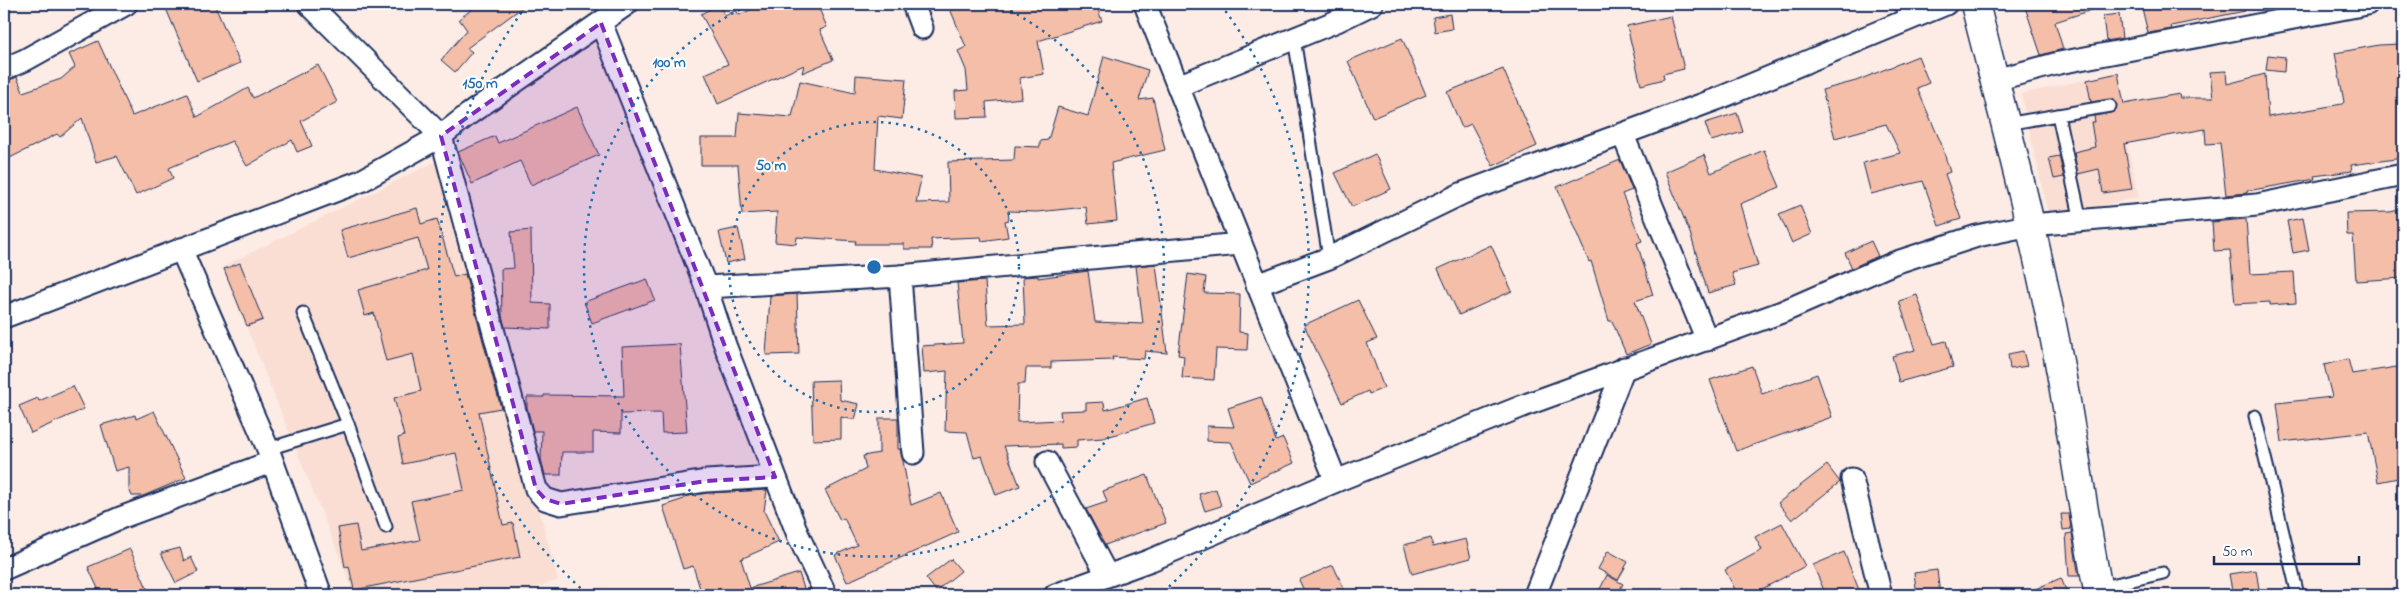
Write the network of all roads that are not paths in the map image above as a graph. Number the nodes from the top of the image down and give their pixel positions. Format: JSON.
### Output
{"nodes":[{"id":1,"x":126,"y":4,"type":"edge"},
{"id":2,"x":310,"y":4,"type":"edge"},
{"id":3,"x":627,"y":4,"type":"edge"},
{"id":4,"x":913,"y":4,"type":"edge"},
{"id":5,"x":1145,"y":4,"type":"edge"},
{"id":6,"x":1372,"y":4,"type":"edge"},
{"id":7,"x":1946,"y":4,"type":"edge"},
{"id":8,"x":1976,"y":4,"type":"edge"},
{"id":9,"x":2368,"y":4,"type":"edge"},
{"id":10,"x":1903,"y":12,"type":"edge"},
{"id":11,"x":601,"y":23,"type":"junction"},
{"id":12,"x":922,"y":28,"type":"dead end"},
{"id":13,"x":1294,"y":38,"type":"junction"},
{"id":14,"x":4,"y":68,"type":"edge"},
{"id":15,"x":1995,"y":80,"type":"junction"},
{"id":16,"x":1178,"y":86,"type":"junction"},
{"id":17,"x":2110,"y":106,"type":"dead end"},
{"id":18,"x":2058,"y":115,"type":"junction"},
{"id":19,"x":2006,"y":124,"type":"junction"},
{"id":20,"x":1623,"y":135,"type":"junction"},
{"id":21,"x":441,"y":136,"type":"junction"},
{"id":22,"x":2403,"y":175,"type":"edge"},
{"id":23,"x":2081,"y":221,"type":"junction"},
{"id":24,"x":2031,"y":225,"type":"junction"},
{"id":25,"x":1240,"y":244,"type":"junction"},
{"id":26,"x":181,"y":249,"type":"junction"},
{"id":27,"x":1329,"y":258,"type":"junction"},
{"id":28,"x":900,"y":276,"type":"junction"},
{"id":29,"x":1257,"y":285,"type":"junction"},
{"id":30,"x":706,"y":287,"type":"junction"},
{"id":31,"x":303,"y":313,"type":"dead end"},
{"id":32,"x":4,"y":317,"type":"edge"},
{"id":33,"x":1707,"y":340,"type":"junction"},
{"id":34,"x":1624,"y":368,"type":"junction"},
{"id":35,"x":2255,"y":416,"type":"dead end"},
{"id":36,"x":348,"y":424,"type":"junction"},
{"id":37,"x":914,"y":454,"type":"dead end"},
{"id":38,"x":269,"y":455,"type":"junction"},
{"id":39,"x":1047,"y":462,"type":"dead end"},
{"id":40,"x":775,"y":476,"type":"junction"},
{"id":41,"x":1852,"y":478,"type":"dead end"},
{"id":42,"x":1336,"y":482,"type":"junction"},
{"id":43,"x":386,"y":528,"type":"dead end"},
{"id":44,"x":4,"y":569,"type":"edge"},
{"id":45,"x":2163,"y":573,"type":"dead end"},
{"id":46,"x":1107,"y":575,"type":"junction"},
{"id":47,"x":2098,"y":592,"type":"edge"},
{"id":48,"x":321,"y":595,"type":"edge"},
{"id":49,"x":826,"y":595,"type":"edge"},
{"id":50,"x":1055,"y":595,"type":"edge"},
{"id":51,"x":1535,"y":595,"type":"edge"},
{"id":52,"x":1881,"y":595,"type":"edge"},
{"id":53,"x":2298,"y":595,"type":"edge"}],
"edges":[{"from":1,"to":14,"type":"street"},
{"from":2,"to":21,"type":"street"},
{"from":3,"to":11,"type":"street"},
{"from":4,"to":12,"type":"street"},
{"from":5,"to":16,"type":"street"},
{"from":6,"to":13,"type":"street"},
{"from":7,"to":10,"type":"street"},
{"from":8,"to":15,"type":"main road"},
{"from":9,"to":15,"type":"street"},
{"from":10,"to":20,"type":"street"},
{"from":11,"to":21,"type":"street"},
{"from":11,"to":30,"type":"street"},
{"from":13,"to":16,"type":"street"},
{"from":13,"to":27,"type":"lane"},
{"from":15,"to":19,"type":"main road"},
{"from":16,"to":25,"type":"street"},
{"from":17,"to":18,"type":"lane"},
{"from":18,"to":19,"type":"lane"},
{"from":18,"to":23,"type":"lane"},
{"from":19,"to":24,"type":"main road"},
{"from":20,"to":27,"type":"street"},
{"from":20,"to":33,"type":"street"},
{"from":21,"to":26,"type":"street"},
{"from":21,"to":40,"type":"street"},
{"from":22,"to":23,"type":"street"},
{"from":23,"to":24,"type":"street"},
{"from":24,"to":33,"type":"street"},
{"from":24,"to":47,"type":"main road"},
{"from":25,"to":28,"type":"street"},
{"from":25,"to":29,"type":"street"},
{"from":26,"to":32,"type":"street"},
{"from":26,"to":38,"type":"street"},
{"from":27,"to":29,"type":"street"},
{"from":28,"to":30,"type":"street"},
{"from":28,"to":37,"type":"street"},
{"from":29,"to":42,"type":"street"},
{"from":30,"to":40,"type":"street"},
{"from":31,"to":36,"type":"lane"},
{"from":33,"to":34,"type":"street"},
{"from":34,"to":42,"type":"street"},
{"from":34,"to":51,"type":"street"},
{"from":35,"to":53,"type":"lane"},
{"from":36,"to":38,"type":"lane"},
{"from":36,"to":43,"type":"lane"},
{"from":38,"to":44,"type":"street"},
{"from":38,"to":48,"type":"street"},
{"from":39,"to":46,"type":"street"},
{"from":40,"to":49,"type":"street"},
{"from":41,"to":52,"type":"street"},
{"from":42,"to":46,"type":"street"},
{"from":45,"to":47,"type":"lane"},
{"from":46,"to":50,"type":"street"}]}
